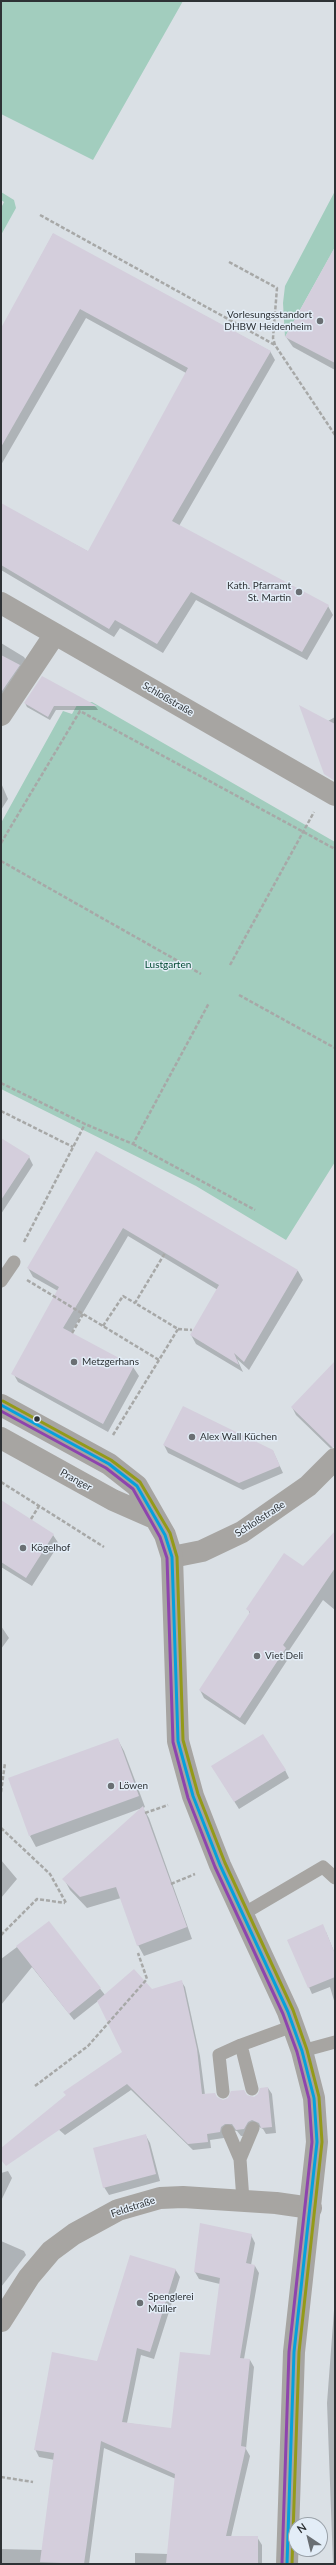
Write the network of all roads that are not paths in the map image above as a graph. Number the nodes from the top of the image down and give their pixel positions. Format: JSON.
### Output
{"nodes":[{"id":1,"x":1,"y":602,"type":"edge"},
{"id":2,"x":55,"y":634,"type":"junction"},
{"id":3,"x":1,"y":714,"type":"edge"},
{"id":4,"x":335,"y":795,"type":"edge"},
{"id":5,"x":14,"y":1262,"type":"road end"},
{"id":6,"x":1,"y":1281,"type":"edge"},
{"id":7,"x":1,"y":1405,"type":"edge"},
{"id":8,"x":1,"y":1438,"type":"edge"},
{"id":9,"x":335,"y":1459,"type":"edge"},
{"id":10,"x":154,"y":1518,"type":"junction"},
{"id":11,"x":172,"y":1557,"type":"junction"},
{"id":12,"x":335,"y":1878,"type":"edge"},
{"id":13,"x":243,"y":1914,"type":"junction"},
{"id":14,"x":293,"y":2026,"type":"junction"},
{"id":15,"x":335,"y":2042,"type":"edge"},
{"id":16,"x":241,"y":2045,"type":"junction"},
{"id":17,"x":302,"y":2051,"type":"junction"},
{"id":18,"x":252,"y":2089,"type":"dead end"},
{"id":19,"x":223,"y":2092,"type":"dead end"},
{"id":20,"x":253,"y":2128,"type":"dead end"},
{"id":21,"x":228,"y":2131,"type":"dead end"},
{"id":22,"x":240,"y":2159,"type":"junction"},
{"id":23,"x":243,"y":2200,"type":"junction"},
{"id":24,"x":311,"y":2208,"type":"junction"},
{"id":25,"x":1,"y":2321,"type":"edge"},
{"id":26,"x":287,"y":2564,"type":"edge"}],
"edges":[{"from":1,"to":2,"type":"main road","name":"Schloßstraße"},
{"from":2,"to":3,"type":"main road"},
{"from":2,"to":4,"type":"main road","name":"Schloßstraße"},
{"from":5,"to":6,"type":"lane"},
{"from":7,"to":10,"type":"main road"},
{"from":8,"to":10,"type":"main road","name":"Pranger"},
{"from":9,"to":11,"type":"main road","name":"Schloßstraße"},
{"from":10,"to":11,"type":"main road"},
{"from":11,"to":13,"type":"main road"},
{"from":12,"to":13,"type":"lane"},
{"from":13,"to":14,"type":"main road"},
{"from":14,"to":16,"type":"lane"},
{"from":14,"to":17,"type":"main road"},
{"from":15,"to":17,"type":"lane"},
{"from":16,"to":18,"type":"lane"},
{"from":16,"to":19,"type":"lane"},
{"from":17,"to":24,"type":"main road"},
{"from":20,"to":22,"type":"lane"},
{"from":21,"to":22,"type":"lane"},
{"from":22,"to":23,"type":"lane"},
{"from":23,"to":24,"type":"main road","name":"Feldstraße"},
{"from":23,"to":25,"type":"main road","name":"Feldstraße"},
{"from":24,"to":26,"type":"main road"}]}
